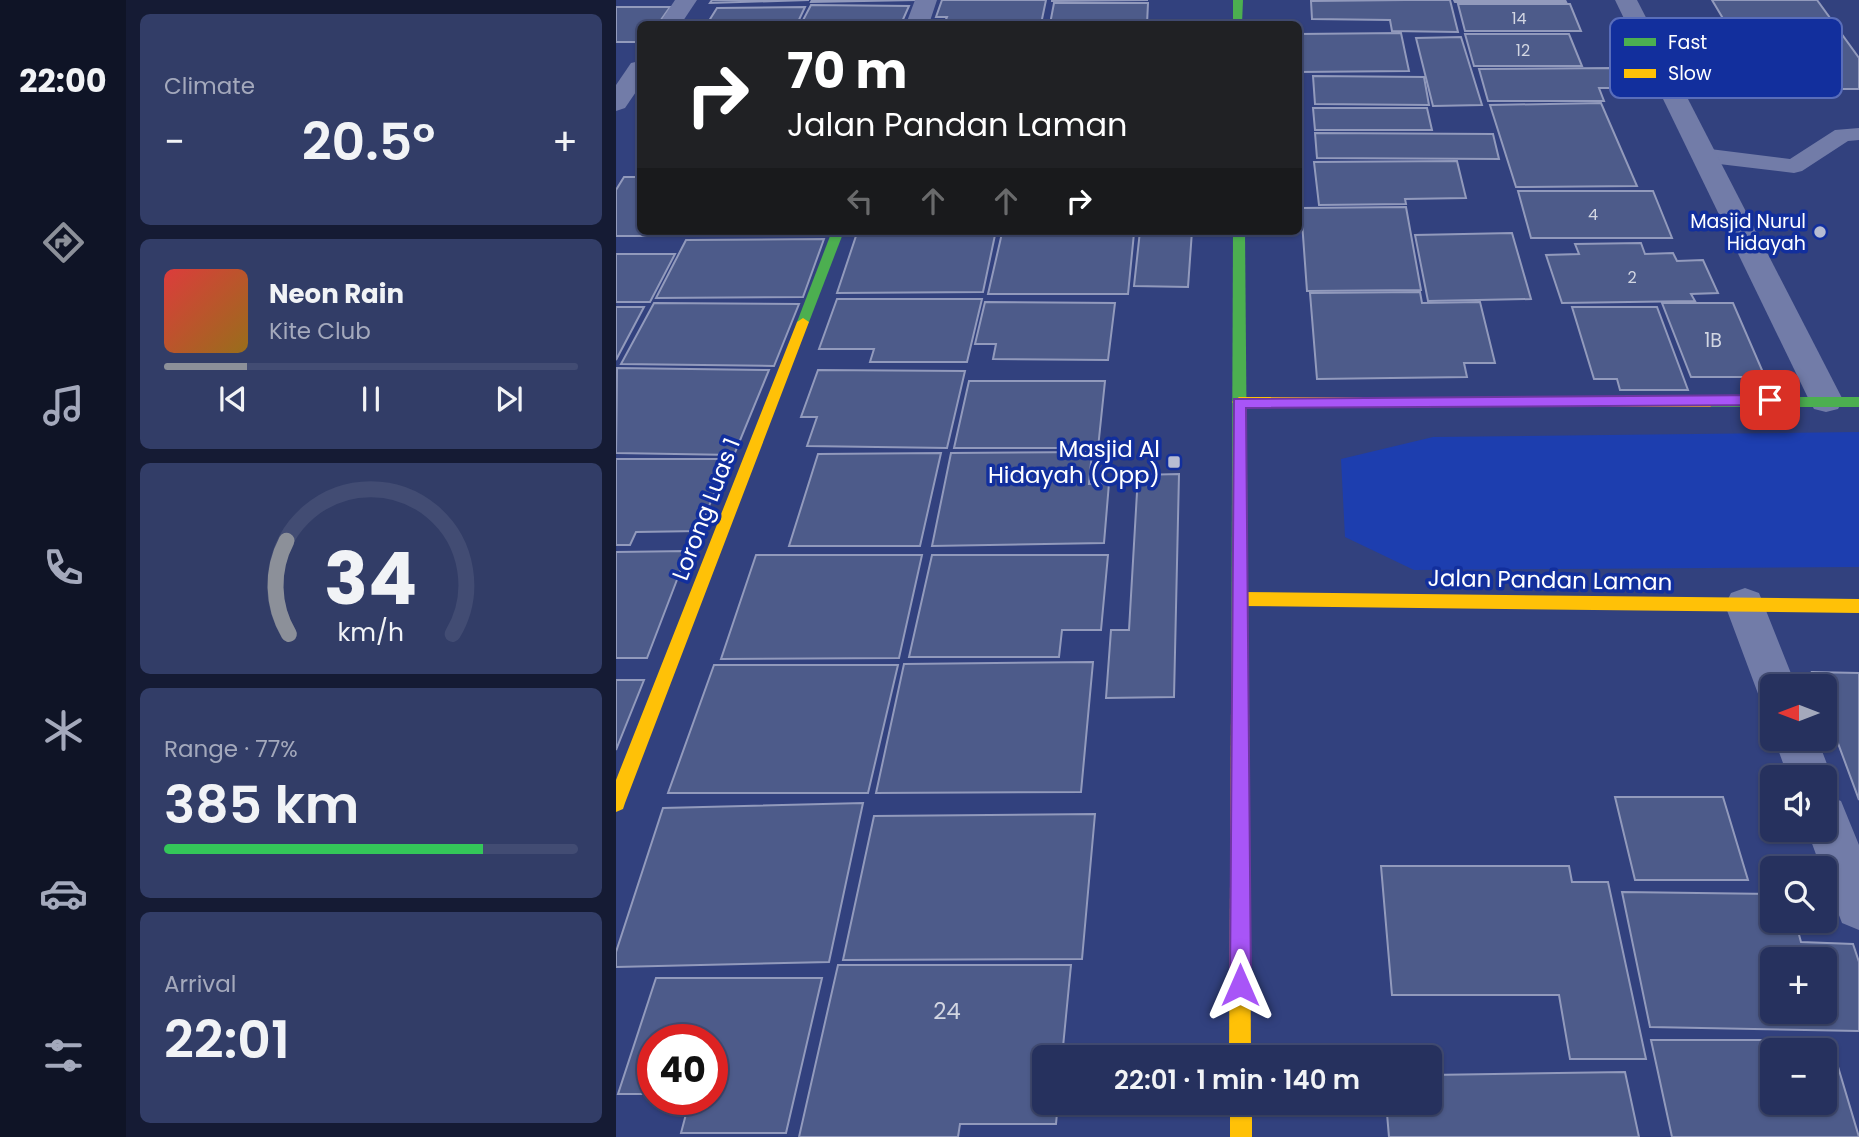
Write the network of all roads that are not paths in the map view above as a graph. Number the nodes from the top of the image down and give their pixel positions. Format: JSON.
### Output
{"nodes":[{"id":1,"x":686,"y":0,"type":"edge"},
{"id":2,"x":926,"y":0,"type":"edge"},
{"id":3,"x":1238,"y":0,"type":"edge"},
{"id":4,"x":1626,"y":0,"type":"edge"},
{"id":5,"x":1635,"y":18,"type":"edge"},
{"id":6,"x":672,"y":21,"type":"edge"},
{"id":7,"x":919,"y":21,"type":"edge"},
{"id":8,"x":1238,"y":21,"type":"edge"},
{"id":9,"x":616,"y":58,"type":"edge"},
{"id":10,"x":637,"y":58,"type":"edge"},
{"id":11,"x":637,"y":72,"type":"edge"},
{"id":12,"x":1674,"y":98,"type":"edge"},
{"id":13,"x":616,"y":103,"type":"edge"},
{"id":14,"x":1859,"y":134,"type":"edge"},
{"id":15,"x":1702,"y":155,"type":"junction"},
{"id":16,"x":836,"y":235,"type":"edge"},
{"id":17,"x":1239,"y":235,"type":"edge"},
{"id":18,"x":1826,"y":400,"type":"junction"},
{"id":19,"x":1239,"y":402,"type":"junction"},
{"id":20,"x":1859,"y":402,"type":"edge"},
{"id":21,"x":1240,"y":599,"type":"junction"},
{"id":22,"x":1745,"y":605,"type":"junction"},
{"id":23,"x":1859,"y":606,"type":"edge"},
{"id":24,"x":1771,"y":674,"type":"edge"},
{"id":25,"x":616,"y":803,"type":"edge"},
{"id":26,"x":1835,"y":842,"type":"edge"},
{"id":27,"x":1859,"y":906,"type":"edge"},
{"id":28,"x":1240,"y":1045,"type":"edge"},
{"id":29,"x":1241,"y":1115,"type":"edge"},
{"id":30,"x":1241,"y":1137,"type":"edge"}],
"edges":[{"from":1,"to":6,"type":"street"},
{"from":2,"to":7,"type":"street"},
{"from":3,"to":8,"type":"street"},
{"from":4,"to":5,"type":"street"},
{"from":9,"to":10,"type":"street"},
{"from":11,"to":13,"type":"street"},
{"from":12,"to":15,"type":"street"},
{"from":14,"to":15,"type":"lane"},
{"from":15,"to":18,"type":"street"},
{"from":16,"to":25,"type":"street","name":"Lorong Luas 1"},
{"from":17,"to":19,"type":"street"},
{"from":18,"to":19,"type":"street"},
{"from":18,"to":20,"type":"street"},
{"from":19,"to":21,"type":"street"},
{"from":21,"to":22,"type":"street","name":"Jalan Pandan Laman"},
{"from":21,"to":28,"type":"street"},
{"from":22,"to":23,"type":"street","name":"Jalan Pandan Laman"},
{"from":22,"to":24,"type":"street"},
{"from":26,"to":27,"type":"street"},
{"from":29,"to":30,"type":"street"}]}
